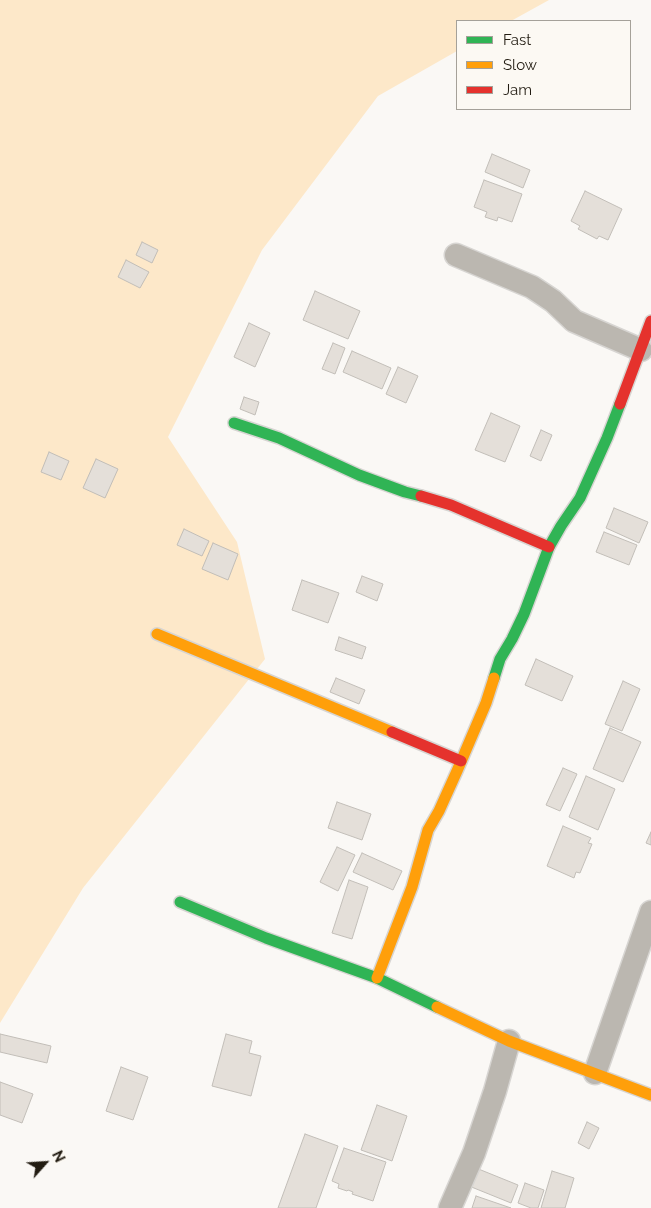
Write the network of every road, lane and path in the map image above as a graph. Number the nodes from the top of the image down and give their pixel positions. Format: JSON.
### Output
{"nodes":[{"id":1,"x":456,"y":255,"type":"dead end"},
{"id":2,"x":651,"y":321,"type":"edge"},
{"id":3,"x":641,"y":350,"type":"junction"},
{"id":4,"x":234,"y":423,"type":"dead end"},
{"id":5,"x":549,"y":546,"type":"junction"},
{"id":6,"x":157,"y":634,"type":"dead end"},
{"id":7,"x":461,"y":761,"type":"junction"},
{"id":8,"x":180,"y":902,"type":"dead end"},
{"id":9,"x":651,"y":912,"type":"edge"},
{"id":10,"x":377,"y":978,"type":"junction"},
{"id":11,"x":509,"y":1041,"type":"junction"},
{"id":12,"x":595,"y":1073,"type":"junction"},
{"id":13,"x":651,"y":1095,"type":"edge"},
{"id":14,"x":450,"y":1208,"type":"edge"}],
"edges":[{"from":1,"to":3,"type":"street"},
{"from":2,"to":3,"type":"street"},
{"from":3,"to":5,"type":"street"},
{"from":4,"to":5,"type":"street"},
{"from":5,"to":7,"type":"street"},
{"from":6,"to":7,"type":"street"},
{"from":7,"to":10,"type":"street"},
{"from":8,"to":10,"type":"street"},
{"from":9,"to":12,"type":"street"},
{"from":10,"to":11,"type":"street"},
{"from":11,"to":12,"type":"street"},
{"from":11,"to":14,"type":"street"},
{"from":12,"to":13,"type":"street"}]}
